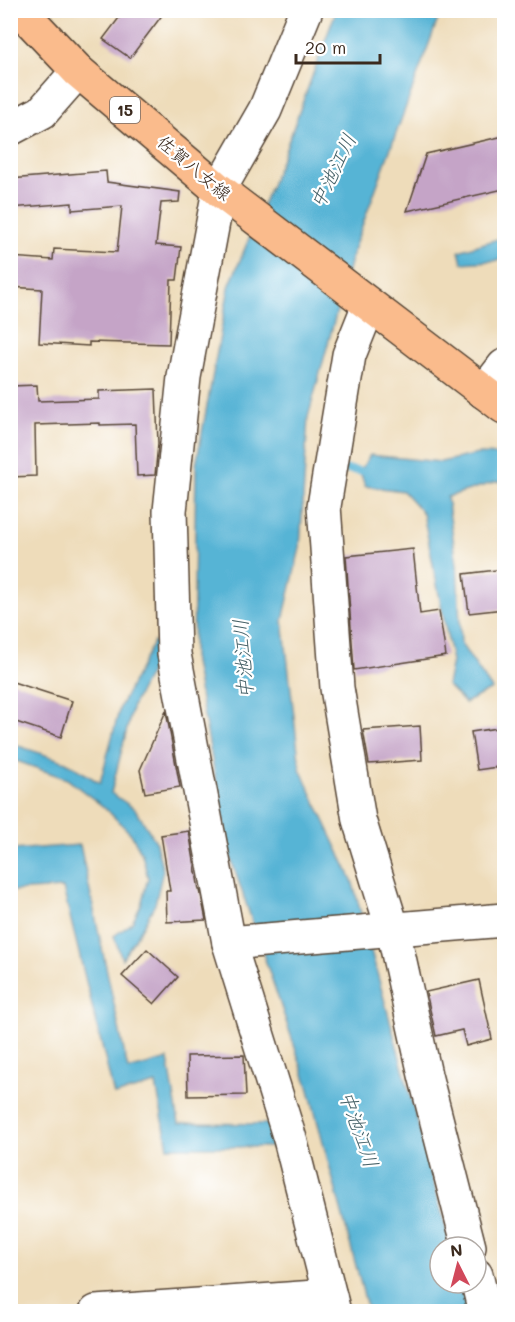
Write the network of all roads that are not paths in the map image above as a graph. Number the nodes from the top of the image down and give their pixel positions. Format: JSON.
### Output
{"nodes":[{"id":1,"x":20,"y":10,"type":"edge"},
{"id":2,"x":306,"y":10,"type":"edge"},
{"id":3,"x":78,"y":70,"type":"junction"},
{"id":4,"x":10,"y":129,"type":"edge"},
{"id":5,"x":228,"y":197,"type":"junction"},
{"id":6,"x":362,"y":300,"type":"junction"},
{"id":7,"x":504,"y":366,"type":"edge"},
{"id":8,"x":494,"y":400,"type":"edge"},
{"id":9,"x":504,"y":920,"type":"edge"},
{"id":10,"x":393,"y":930,"type":"junction"},
{"id":11,"x":233,"y":943,"type":"junction"},
{"id":12,"x":466,"y":1235,"type":"edge"},
{"id":13,"x":481,"y":1295,"type":"edge"},
{"id":14,"x":332,"y":1304,"type":"edge"},
{"id":15,"x":96,"y":1311,"type":"edge"},
{"id":16,"x":485,"y":1311,"type":"edge"}],
"edges":[{"from":1,"to":3,"type":"main road","name":"佐賀八女線","number":"15"},
{"from":2,"to":5,"type":"street"},
{"from":3,"to":4,"type":"street"},
{"from":3,"to":5,"type":"main road","name":"佐賀八女線","number":"15"},
{"from":5,"to":6,"type":"main road","number":"15"},
{"from":5,"to":11,"type":"street"},
{"from":6,"to":8,"type":"main road","number":"15"},
{"from":6,"to":10,"type":"street"},
{"from":7,"to":8,"type":"street"},
{"from":9,"to":10,"type":"street"},
{"from":10,"to":11,"type":"street"},
{"from":10,"to":12,"type":"street"},
{"from":11,"to":14,"type":"street"},
{"from":13,"to":16,"type":"street"},
{"from":14,"to":15,"type":"street"}]}
